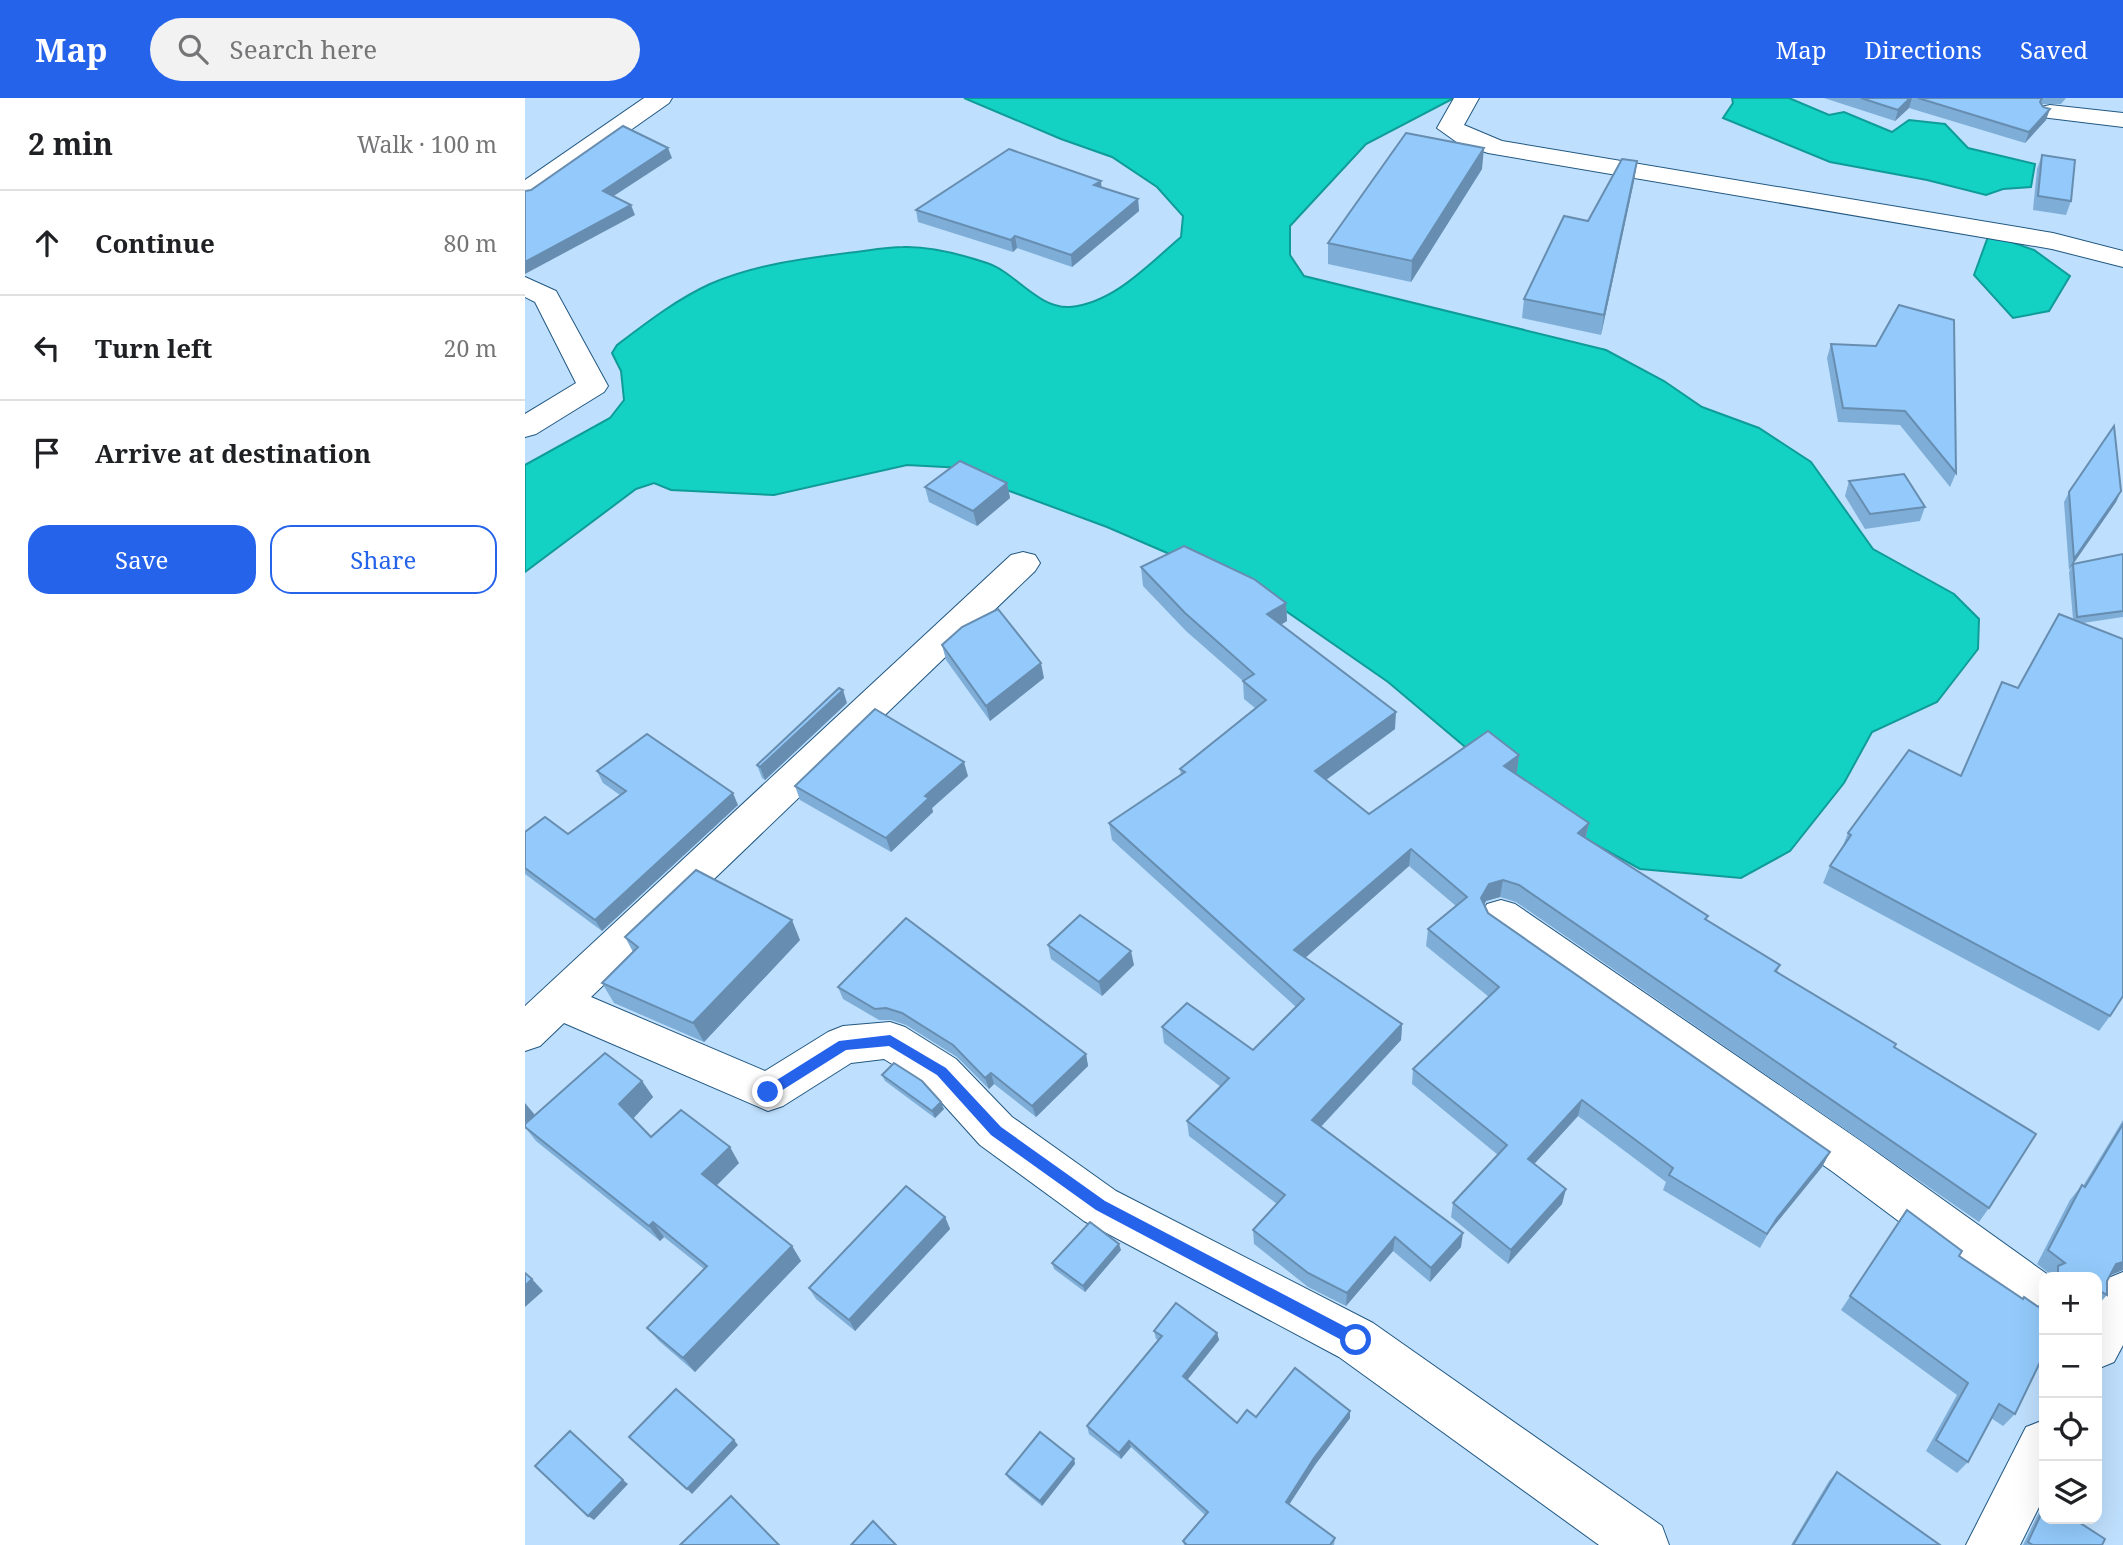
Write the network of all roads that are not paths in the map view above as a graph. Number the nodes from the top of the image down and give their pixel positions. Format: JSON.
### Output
{"nodes":[{"id":1,"x":660,"y":98,"type":"edge"},
{"id":2,"x":1467,"y":98,"type":"edge"},
{"id":3,"x":2049,"y":112,"type":"edge"},
{"id":4,"x":2123,"y":120,"type":"edge"},
{"id":5,"x":525,"y":192,"type":"edge"},
{"id":6,"x":2123,"y":259,"type":"edge"},
{"id":7,"x":525,"y":285,"type":"edge"},
{"id":8,"x":525,"y":427,"type":"edge"},
{"id":9,"x":1023,"y":563,"type":"dead end"},
{"id":10,"x":1501,"y":916,"type":"dead end"},
{"id":11,"x":558,"y":1002,"type":"junction"},
{"id":12,"x":525,"y":1033,"type":"edge"},
{"id":13,"x":2123,"y":1295,"type":"edge"},
{"id":14,"x":2039,"y":1297,"type":"edge"},
{"id":15,"x":2101,"y":1335,"type":"edge"},
{"id":16,"x":2039,"y":1455,"type":"edge"},
{"id":17,"x":1643,"y":1545,"type":"edge"},
{"id":18,"x":1992,"y":1545,"type":"edge"}],
"edges":[{"from":1,"to":5,"type":"street"},
{"from":2,"to":6,"type":"street"},
{"from":3,"to":4,"type":"street"},
{"from":7,"to":8,"type":"street"},
{"from":9,"to":11,"type":"street"},
{"from":10,"to":14,"type":"street"},
{"from":11,"to":12,"type":"street"},
{"from":11,"to":17,"type":"street"},
{"from":13,"to":15,"type":"street"},
{"from":16,"to":18,"type":"street"}]}
